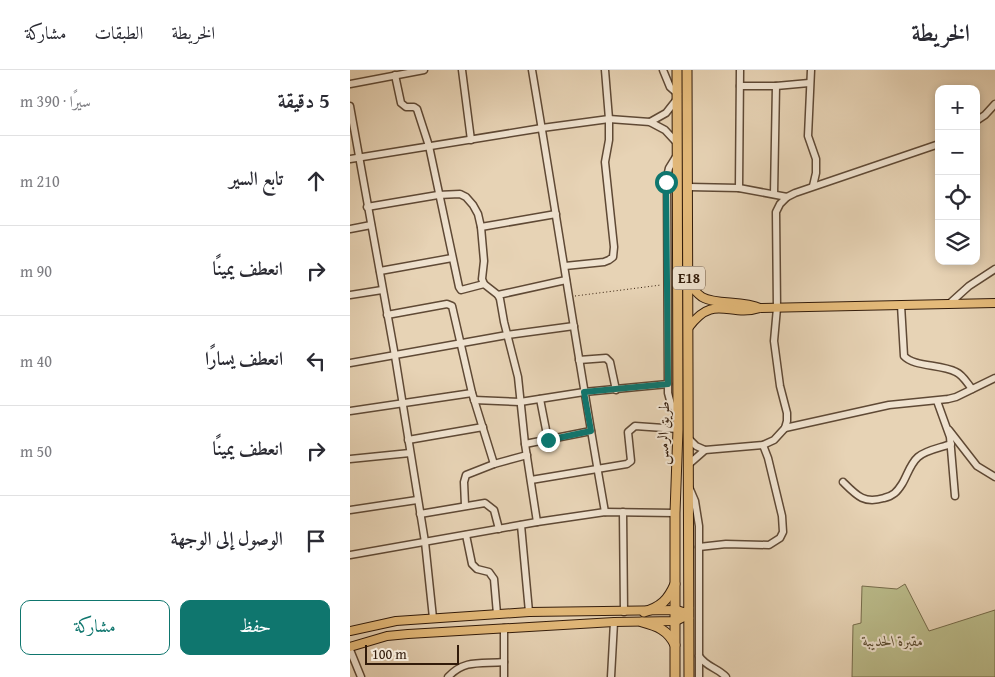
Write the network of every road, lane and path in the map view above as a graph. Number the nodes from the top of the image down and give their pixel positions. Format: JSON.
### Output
{"nodes":[{"id":1,"x":424,"y":70,"type":"edge"},
{"id":2,"x":462,"y":70,"type":"edge"},
{"id":3,"x":532,"y":70,"type":"edge"},
{"id":4,"x":605,"y":70,"type":"edge"},
{"id":5,"x":663,"y":70,"type":"edge"},
{"id":6,"x":678,"y":70,"type":"edge"},
{"id":7,"x":687,"y":70,"type":"edge"},
{"id":8,"x":740,"y":70,"type":"edge"},
{"id":9,"x":811,"y":70,"type":"edge"},
{"id":10,"x":395,"y":75,"type":"junction"},
{"id":11,"x":810,"y":83,"type":"junction"},
{"id":12,"x":350,"y":84,"type":"edge"},
{"id":13,"x":740,"y":86,"type":"junction"},
{"id":14,"x":776,"y":86,"type":"junction"},
{"id":15,"x":678,"y":96,"type":"junction"},
{"id":16,"x":995,"y":104,"type":"edge"},
{"id":17,"x":350,"y":106,"type":"edge"},
{"id":18,"x":609,"y":119,"type":"junction"},
{"id":19,"x":980,"y":119,"type":"edge"},
{"id":20,"x":650,"y":122,"type":"junction"},
{"id":21,"x":542,"y":128,"type":"junction"},
{"id":22,"x":471,"y":140,"type":"junction"},
{"id":23,"x":677,"y":143,"type":"junction"},
{"id":24,"x":935,"y":145,"type":"edge"},
{"id":25,"x":429,"y":146,"type":"junction"},
{"id":26,"x":677,"y":155,"type":"junction"},
{"id":27,"x":360,"y":158,"type":"junction"},
{"id":28,"x":350,"y":160,"type":"edge"},
{"id":29,"x":813,"y":186,"type":"junction"},
{"id":30,"x":688,"y":187,"type":"junction"},
{"id":31,"x":739,"y":188,"type":"junction"},
{"id":32,"x":774,"y":194,"type":"junction"},
{"id":33,"x":438,"y":195,"type":"junction"},
{"id":34,"x":787,"y":197,"type":"junction"},
{"id":35,"x":368,"y":207,"type":"junction"},
{"id":36,"x":556,"y":214,"type":"junction"},
{"id":37,"x":371,"y":225,"type":"junction"},
{"id":38,"x":482,"y":227,"type":"junction"},
{"id":39,"x":350,"y":229,"type":"edge"},
{"id":40,"x":452,"y":258,"type":"junction"},
{"id":41,"x":565,"y":266,"type":"junction"},
{"id":42,"x":995,"y":269,"type":"edge"},
{"id":43,"x":380,"y":271,"type":"junction"},
{"id":44,"x":566,"y":280,"type":"junction"},
{"id":45,"x":688,"y":282,"type":"junction"},
{"id":46,"x":484,"y":284,"type":"junction"},
{"id":47,"x":667,"y":284,"type":"junction"},
{"id":48,"x":382,"y":290,"type":"junction"},
{"id":49,"x":350,"y":295,"type":"edge"},
{"id":50,"x":498,"y":295,"type":"junction"},
{"id":51,"x":570,"y":297,"type":"junction"},
{"id":52,"x":901,"y":304,"type":"junction"},
{"id":53,"x":949,"y":304,"type":"junction"},
{"id":54,"x":995,"y":304,"type":"edge"},
{"id":55,"x":760,"y":308,"type":"junction"},
{"id":56,"x":776,"y":308,"type":"junction"},
{"id":57,"x":387,"y":315,"type":"junction"},
{"id":58,"x":574,"y":326,"type":"junction"},
{"id":59,"x":689,"y":327,"type":"junction"},
{"id":60,"x":508,"y":335,"type":"junction"},
{"id":61,"x":461,"y":344,"type":"junction"},
{"id":62,"x":395,"y":356,"type":"junction"},
{"id":63,"x":579,"y":360,"type":"junction"},
{"id":64,"x":350,"y":363,"type":"edge"},
{"id":65,"x":995,"y":378,"type":"edge"},
{"id":66,"x":668,"y":384,"type":"junction"},
{"id":67,"x":972,"y":389,"type":"junction"},
{"id":68,"x":616,"y":390,"type":"junction"},
{"id":69,"x":584,"y":392,"type":"junction"},
{"id":70,"x":473,"y":396,"type":"junction"},
{"id":71,"x":540,"y":399,"type":"junction"},
{"id":72,"x":937,"y":401,"type":"junction"},
{"id":73,"x":520,"y":402,"type":"junction"},
{"id":74,"x":402,"y":404,"type":"junction"},
{"id":75,"x":350,"y":411,"type":"edge"},
{"id":76,"x":678,"y":411,"type":"junction"},
{"id":77,"x":482,"y":427,"type":"junction"},
{"id":78,"x":785,"y":428,"type":"junction"},
{"id":79,"x":678,"y":429,"type":"junction"},
{"id":80,"x":948,"y":429,"type":"junction"},
{"id":81,"x":591,"y":431,"type":"junction"},
{"id":82,"x":689,"y":439,"type":"junction"},
{"id":83,"x":408,"y":440,"type":"junction"},
{"id":84,"x":548,"y":440,"type":"junction"},
{"id":85,"x":525,"y":444,"type":"junction"},
{"id":86,"x":951,"y":444,"type":"junction"},
{"id":87,"x":762,"y":445,"type":"junction"},
{"id":88,"x":705,"y":450,"type":"junction"},
{"id":89,"x":410,"y":453,"type":"junction"},
{"id":90,"x":527,"y":455,"type":"junction"},
{"id":91,"x":350,"y":459,"type":"edge"},
{"id":92,"x":494,"y":464,"type":"junction"},
{"id":93,"x":689,"y":464,"type":"junction"},
{"id":94,"x":598,"y":470,"type":"junction"},
{"id":95,"x":995,"y":477,"type":"edge"},
{"id":96,"x":531,"y":480,"type":"junction"},
{"id":97,"x":843,"y":482,"type":"dead end"},
{"id":98,"x":689,"y":486,"type":"junction"},
{"id":99,"x":955,"y":496,"type":"dead end"},
{"id":100,"x":417,"y":500,"type":"junction"},
{"id":101,"x":465,"y":505,"type":"junction"},
{"id":102,"x":350,"y":510,"type":"edge"},
{"id":103,"x":605,"y":512,"type":"junction"},
{"id":104,"x":623,"y":512,"type":"junction"},
{"id":105,"x":675,"y":513,"type":"junction"},
{"id":106,"x":420,"y":514,"type":"junction"},
{"id":107,"x":537,"y":522,"type":"junction"},
{"id":108,"x":521,"y":525,"type":"junction"},
{"id":109,"x":499,"y":529,"type":"junction"},
{"id":110,"x":466,"y":535,"type":"junction"},
{"id":111,"x":425,"y":542,"type":"junction"},
{"id":112,"x":699,"y":546,"type":"junction"},
{"id":113,"x":350,"y":555,"type":"edge"},
{"id":114,"x":676,"y":581,"type":"junction"},
{"id":115,"x":676,"y":610,"type":"junction"},
{"id":116,"x":529,"y":612,"type":"junction"},
{"id":117,"x":540,"y":612,"type":"junction"},
{"id":118,"x":624,"y":612,"type":"junction"},
{"id":119,"x":644,"y":612,"type":"junction"},
{"id":120,"x":688,"y":613,"type":"junction"},
{"id":121,"x":497,"y":614,"type":"junction"},
{"id":122,"x":434,"y":618,"type":"junction"},
{"id":123,"x":676,"y":621,"type":"junction"},
{"id":124,"x":614,"y":622,"type":"junction"},
{"id":125,"x":642,"y":622,"type":"junction"},
{"id":126,"x":504,"y":628,"type":"junction"},
{"id":127,"x":350,"y":631,"type":"edge"},
{"id":128,"x":675,"y":647,"type":"junction"},
{"id":129,"x":350,"y":648,"type":"edge"},
{"id":130,"x":699,"y":656,"type":"junction"},
{"id":131,"x":504,"y":662,"type":"junction"},
{"id":132,"x":711,"y":668,"type":"junction"},
{"id":133,"x":361,"y":677,"type":"edge"},
{"id":134,"x":448,"y":677,"type":"edge"},
{"id":135,"x":504,"y":677,"type":"edge"},
{"id":136,"x":611,"y":677,"type":"edge"},
{"id":137,"x":675,"y":677,"type":"edge"},
{"id":138,"x":689,"y":677,"type":"edge"},
{"id":139,"x":699,"y":677,"type":"edge"},
{"id":140,"x":726,"y":677,"type":"edge"}],
"edges":[{"from":1,"to":10,"type":"street"},
{"from":2,"to":22,"type":"street"},
{"from":3,"to":21,"type":"street"},
{"from":4,"to":18,"type":"street"},
{"from":5,"to":15,"type":"street"},
{"from":6,"to":15,"type":"highway","name":"طريق الرمس","number":"E18"},
{"from":7,"to":30,"type":"highway","name":"طريق الرمس","number":"E18"},
{"from":8,"to":13,"type":"street"},
{"from":9,"to":11,"type":"street"},
{"from":10,"to":12,"type":"street"},
{"from":10,"to":25,"type":"street"},
{"from":11,"to":14,"type":"street"},
{"from":11,"to":29,"type":"street"},
{"from":13,"to":14,"type":"street"},
{"from":13,"to":31,"type":"street"},
{"from":14,"to":32,"type":"street"},
{"from":15,"to":20,"type":"street"},
{"from":15,"to":23,"type":"highway","name":"طريق الرمس","number":"E18"},
{"from":16,"to":19,"type":"street"},
{"from":17,"to":27,"type":"street"},
{"from":18,"to":20,"type":"street"},
{"from":18,"to":21,"type":"street"},
{"from":18,"to":41,"type":"street"},
{"from":20,"to":23,"type":"street"},
{"from":21,"to":22,"type":"street"},
{"from":21,"to":36,"type":"street"},
{"from":22,"to":25,"type":"street"},
{"from":23,"to":26,"type":"highway","name":"طريق الرمس","number":"E18"},
{"from":24,"to":29,"type":"street"},
{"from":25,"to":27,"type":"street"},
{"from":25,"to":33,"type":"street"},
{"from":26,"to":47,"type":"street"},
{"from":26,"to":76,"type":"highway","name":"طريق الرمس","number":"E18"},
{"from":27,"to":28,"type":"street"},
{"from":27,"to":35,"type":"street"},
{"from":29,"to":34,"type":"street"},
{"from":30,"to":31,"type":"street"},
{"from":30,"to":45,"type":"highway","name":"طريق الرمس","number":"E18"},
{"from":31,"to":32,"type":"street"},
{"from":32,"to":34,"type":"street"},
{"from":33,"to":35,"type":"street"},
{"from":33,"to":38,"type":"street"},
{"from":33,"to":40,"type":"street"},
{"from":34,"to":56,"type":"street"},
{"from":35,"to":37,"type":"street"},
{"from":36,"to":38,"type":"street"},
{"from":36,"to":41,"type":"street"},
{"from":37,"to":39,"type":"street"},
{"from":37,"to":43,"type":"street"},
{"from":38,"to":46,"type":"street"},
{"from":40,"to":43,"type":"street"},
{"from":40,"to":46,"type":"street"},
{"from":41,"to":44,"type":"street"},
{"from":42,"to":53,"type":"street"},
{"from":43,"to":48,"type":"street"},
{"from":44,"to":50,"type":"street"},
{"from":44,"to":51,"type":"street"},
{"from":45,"to":55,"type":"main road"},
{"from":45,"to":59,"type":"highway","name":"طريق الرمس","number":"E18"},
{"from":46,"to":50,"type":"street"},
{"from":47,"to":51,"type":"path"},
{"from":47,"to":66,"type":"street"},
{"from":48,"to":49,"type":"street"},
{"from":48,"to":57,"type":"street"},
{"from":50,"to":60,"type":"street"},
{"from":51,"to":58,"type":"street"},
{"from":52,"to":53,"type":"main road"},
{"from":52,"to":56,"type":"main road"},
{"from":52,"to":67,"type":"street"},
{"from":53,"to":54,"type":"main road"},
{"from":55,"to":56,"type":"main road"},
{"from":55,"to":59,"type":"main road"},
{"from":56,"to":78,"type":"street"},
{"from":57,"to":61,"type":"street"},
{"from":57,"to":62,"type":"street"},
{"from":58,"to":60,"type":"street"},
{"from":58,"to":63,"type":"street"},
{"from":59,"to":82,"type":"highway","name":"طريق الرمس","number":"E18"},
{"from":60,"to":61,"type":"street"},
{"from":60,"to":73,"type":"street"},
{"from":61,"to":62,"type":"street"},
{"from":61,"to":70,"type":"street"},
{"from":62,"to":64,"type":"street"},
{"from":62,"to":74,"type":"street"},
{"from":63,"to":68,"type":"street"},
{"from":63,"to":69,"type":"street"},
{"from":65,"to":67,"type":"street"},
{"from":66,"to":68,"type":"street"},
{"from":66,"to":76,"type":"street"},
{"from":67,"to":72,"type":"street"},
{"from":68,"to":69,"type":"street"},
{"from":69,"to":71,"type":"street"},
{"from":69,"to":81,"type":"street"},
{"from":70,"to":73,"type":"street"},
{"from":70,"to":74,"type":"street"},
{"from":70,"to":77,"type":"street"},
{"from":71,"to":73,"type":"street"},
{"from":71,"to":84,"type":"street"},
{"from":72,"to":78,"type":"street"},
{"from":72,"to":80,"type":"street"},
{"from":73,"to":85,"type":"street"},
{"from":74,"to":75,"type":"street"},
{"from":74,"to":83,"type":"street"},
{"from":76,"to":79,"type":"highway","name":"طريق الرمس","number":"E18"},
{"from":77,"to":83,"type":"street"},
{"from":77,"to":92,"type":"street"},
{"from":78,"to":87,"type":"street"},
{"from":79,"to":94,"type":"street"},
{"from":79,"to":105,"type":"highway","name":"طريق الرمس","number":"E18"},
{"from":80,"to":86,"type":"street"},
{"from":80,"to":95,"type":"street"},
{"from":81,"to":84,"type":"street"},
{"from":81,"to":94,"type":"street"},
{"from":82,"to":88,"type":"street"},
{"from":82,"to":93,"type":"highway","name":"طريق الرمس","number":"E18"},
{"from":83,"to":89,"type":"street"},
{"from":84,"to":85,"type":"street"},
{"from":85,"to":90,"type":"street"},
{"from":86,"to":97,"type":"street"},
{"from":86,"to":99,"type":"street"},
{"from":87,"to":88,"type":"street"},
{"from":87,"to":112,"type":"street"},
{"from":88,"to":93,"type":"street"},
{"from":89,"to":91,"type":"street"},
{"from":89,"to":100,"type":"street"},
{"from":90,"to":92,"type":"street"},
{"from":90,"to":96,"type":"street"},
{"from":92,"to":101,"type":"street"},
{"from":93,"to":98,"type":"highway","name":"طريق الرمس","number":"E18"},
{"from":94,"to":96,"type":"street"},
{"from":94,"to":103,"type":"street"},
{"from":96,"to":107,"type":"street"},
{"from":98,"to":112,"type":"street"},
{"from":98,"to":120,"type":"highway","name":"طريق الرمس","number":"E18"},
{"from":100,"to":102,"type":"street"},
{"from":100,"to":106,"type":"street"},
{"from":101,"to":106,"type":"street"},
{"from":101,"to":109,"type":"street"},
{"from":103,"to":104,"type":"street"},
{"from":103,"to":107,"type":"street"},
{"from":104,"to":105,"type":"street"},
{"from":104,"to":118,"type":"street"},
{"from":105,"to":114,"type":"highway","name":"طريق الرمس","number":"E18"},
{"from":106,"to":111,"type":"street"},
{"from":107,"to":108,"type":"street"},
{"from":108,"to":109,"type":"street"},
{"from":108,"to":116,"type":"street"},
{"from":109,"to":110,"type":"street"},
{"from":110,"to":111,"type":"street"},
{"from":110,"to":121,"type":"street"},
{"from":111,"to":113,"type":"street"},
{"from":111,"to":122,"type":"street"},
{"from":112,"to":130,"type":"street"},
{"from":114,"to":115,"type":"highway","name":"طريق الرمس","number":"E18"},
{"from":114,"to":119,"type":"highway"},
{"from":115,"to":119,"type":"main road"},
{"from":115,"to":120,"type":"main road"},
{"from":115,"to":123,"type":"highway","name":"طريق الرمس","number":"E18"},
{"from":116,"to":117,"type":"main road"},
{"from":116,"to":121,"type":"main road"},
{"from":117,"to":118,"type":"main road"},
{"from":117,"to":126,"type":"main road"},
{"from":118,"to":119,"type":"main road"},
{"from":120,"to":123,"type":"main road"},
{"from":120,"to":138,"type":"highway","name":"طريق الرمس","number":"E18"},
{"from":121,"to":122,"type":"main road"},
{"from":122,"to":127,"type":"main road"},
{"from":123,"to":125,"type":"main road"},
{"from":123,"to":128,"type":"highway","name":"طريق الرمس","number":"E18"},
{"from":124,"to":125,"type":"main road"},
{"from":124,"to":126,"type":"main road"},
{"from":124,"to":136,"type":"street"},
{"from":125,"to":128,"type":"highway"},
{"from":126,"to":129,"type":"main road"},
{"from":126,"to":131,"type":"street"},
{"from":128,"to":137,"type":"highway","name":"طريق الرمس","number":"E18"},
{"from":129,"to":133,"type":"street"},
{"from":130,"to":132,"type":"street"},
{"from":130,"to":139,"type":"street"},
{"from":131,"to":134,"type":"street"},
{"from":131,"to":135,"type":"street"},
{"from":132,"to":139,"type":"street"},
{"from":132,"to":140,"type":"street"}]}
